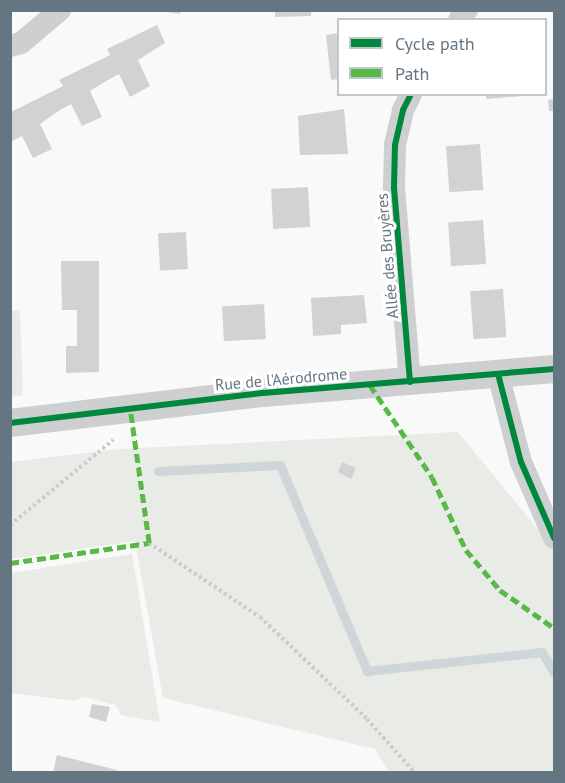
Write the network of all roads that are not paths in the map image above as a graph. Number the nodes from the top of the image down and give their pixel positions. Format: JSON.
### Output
{"nodes":[{"id":1,"x":60,"y":10,"type":"edge"},
{"id":2,"x":10,"y":46,"type":"edge"},
{"id":3,"x":410,"y":96,"type":"edge"},
{"id":4,"x":555,"y":369,"type":"edge"},
{"id":5,"x":498,"y":374,"type":"junction"},
{"id":6,"x":411,"y":382,"type":"junction"},
{"id":7,"x":10,"y":423,"type":"edge"},
{"id":8,"x":555,"y":538,"type":"edge"}],
"edges":[{"from":1,"to":2,"type":"street"},
{"from":3,"to":6,"type":"street","name":"Allée des Bruyères"},
{"from":4,"to":5,"type":"street","name":"Rue de l'Aérodrome"},
{"from":5,"to":6,"type":"street","name":"Rue de l'Aérodrome"},
{"from":5,"to":8,"type":"street"},
{"from":6,"to":7,"type":"street","name":"Rue de l'Aérodrome"}]}
